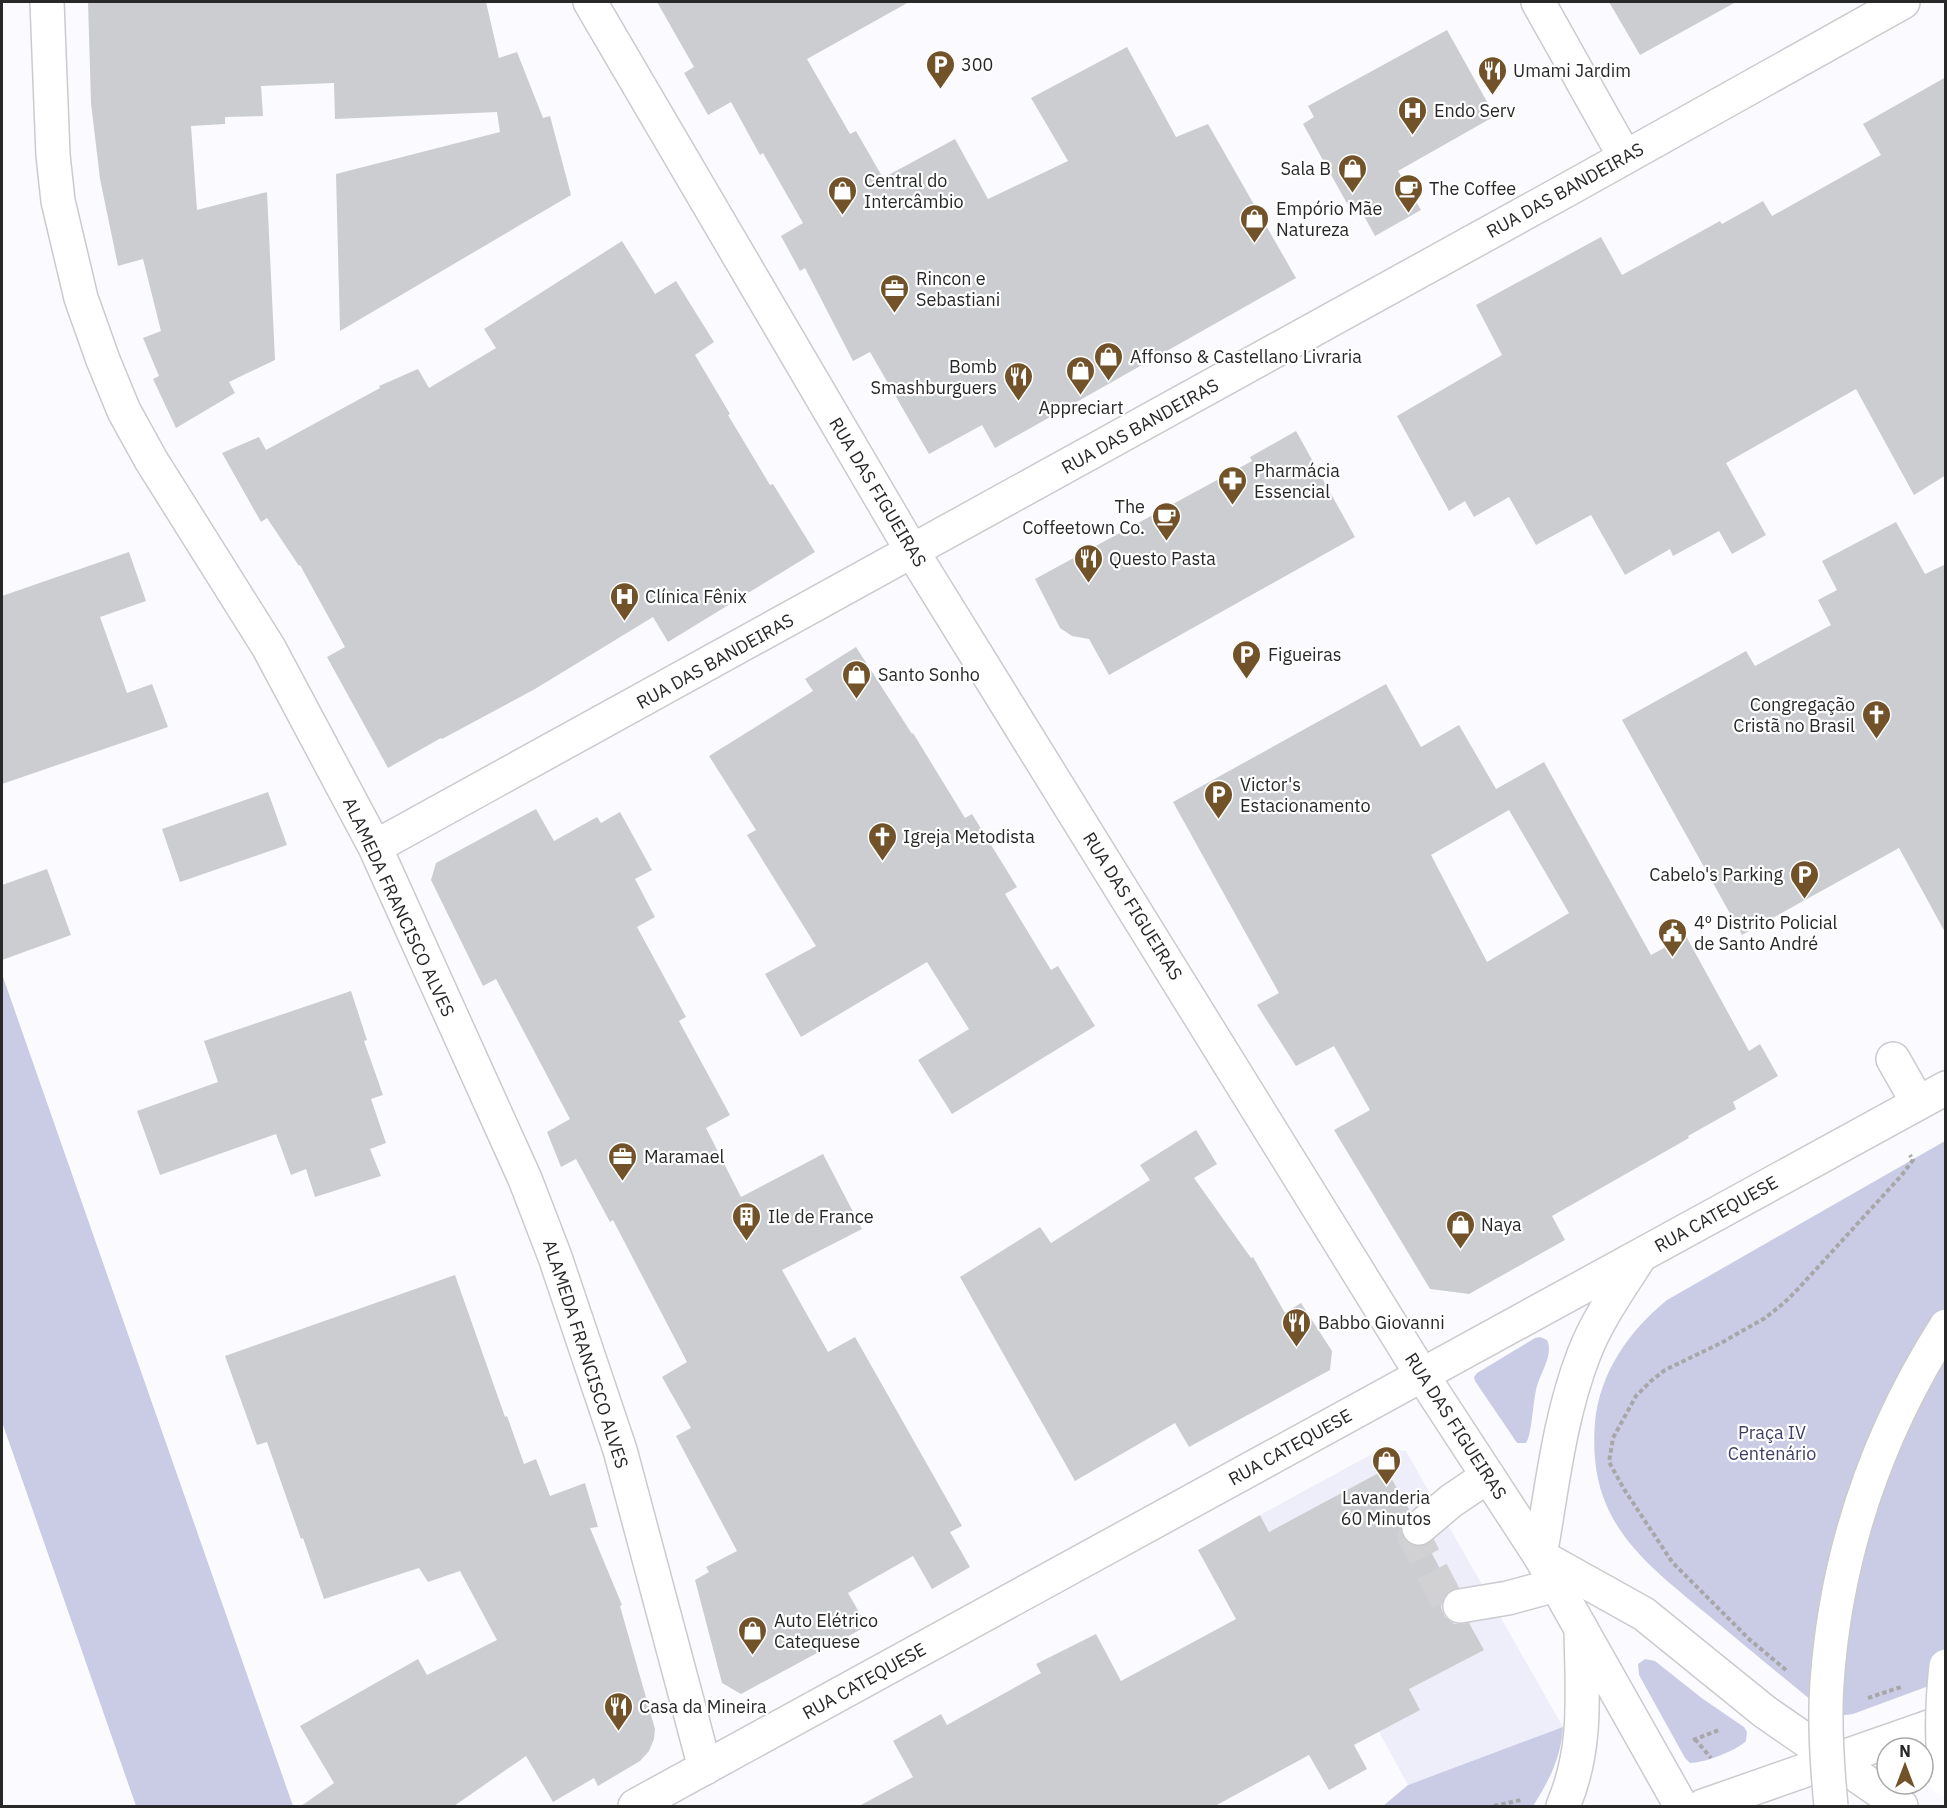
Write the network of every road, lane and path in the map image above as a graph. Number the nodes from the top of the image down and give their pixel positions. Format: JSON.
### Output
{"nodes":[{"id":1,"x":47,"y":2,"type":"edge"},
{"id":2,"x":590,"y":2,"type":"edge"},
{"id":3,"x":1538,"y":2,"type":"edge"},
{"id":4,"x":1903,"y":2,"type":"edge"},
{"id":5,"x":1625,"y":157,"type":"junction"},
{"id":6,"x":912,"y":551,"type":"junction"},
{"id":7,"x":375,"y":848,"type":"junction"},
{"id":8,"x":1893,"y":1059,"type":"dead end"},
{"id":9,"x":1918,"y":1103,"type":"edge"},
{"id":10,"x":1642,"y":1254,"type":"junction"},
{"id":11,"x":1946,"y":1326,"type":"edge"},
{"id":12,"x":1422,"y":1375,"type":"junction"},
{"id":13,"x":1488,"y":1476,"type":"junction"},
{"id":14,"x":1419,"y":1528,"type":"dead end"},
{"id":15,"x":1540,"y":1556,"type":"junction"},
{"id":16,"x":1556,"y":1585,"type":"junction"},
{"id":17,"x":1460,"y":1606,"type":"dead end"},
{"id":18,"x":1581,"y":1629,"type":"junction"},
{"id":19,"x":1946,"y":1666,"type":"edge"},
{"id":20,"x":1795,"y":1678,"type":"dead end"},
{"id":21,"x":1907,"y":1685,"type":"dead end"},
{"id":22,"x":1862,"y":1700,"type":"dead end"},
{"id":23,"x":1946,"y":1721,"type":"edge"},
{"id":24,"x":1726,"y":1727,"type":"dead end"},
{"id":25,"x":1695,"y":1739,"type":"junction"},
{"id":26,"x":1686,"y":1742,"type":"dead end"},
{"id":27,"x":1711,"y":1758,"type":"dead end"},
{"id":28,"x":1834,"y":1761,"type":"junction"},
{"id":29,"x":705,"y":1768,"type":"junction"},
{"id":30,"x":1946,"y":1780,"type":"edge"},
{"id":31,"x":1528,"y":1799,"type":"dead end"},
{"id":32,"x":635,"y":1806,"type":"edge"},
{"id":33,"x":1494,"y":1806,"type":"edge"},
{"id":34,"x":1563,"y":1806,"type":"edge"},
{"id":35,"x":1681,"y":1806,"type":"edge"},
{"id":36,"x":1703,"y":1806,"type":"edge"},
{"id":37,"x":1831,"y":1806,"type":"edge"},
{"id":38,"x":1901,"y":1806,"type":"edge"}],
"edges":[{"from":1,"to":7,"type":"main road","name":"ALAMEDA FRANCISCO ALVES"},
{"from":2,"to":6,"type":"main road","name":"RUA DAS FIGUEIRAS"},
{"from":3,"to":5,"type":"main road"},
{"from":4,"to":5,"type":"main road","name":"RUA DAS BANDEIRAS"},
{"from":5,"to":6,"type":"main road","name":"RUA DAS BANDEIRAS"},
{"from":6,"to":7,"type":"main road","name":"RUA DAS BANDEIRAS"},
{"from":6,"to":12,"type":"main road","name":"RUA DAS FIGUEIRAS"},
{"from":7,"to":29,"type":"main road","name":"ALAMEDA FRANCISCO ALVES"},
{"from":8,"to":9,"type":"main road"},
{"from":9,"to":10,"type":"main road","name":"RUA CATEQUESE"},
{"from":9,"to":20,"type":"path"},
{"from":10,"to":12,"type":"main road","name":"RUA CATEQUESE"},
{"from":10,"to":15,"type":"main road"},
{"from":11,"to":37,"type":"main road","bridge":true},
{"from":12,"to":13,"type":"main road","name":"RUA DAS FIGUEIRAS"},
{"from":12,"to":29,"type":"main road","name":"RUA CATEQUESE"},
{"from":13,"to":14,"type":"main road"},
{"from":13,"to":15,"type":"main road","name":"RUA DAS FIGUEIRAS"},
{"from":15,"to":16,"type":"main road","name":"RUA DAS FIGUEIRAS"},
{"from":15,"to":28,"type":"main road"},
{"from":16,"to":17,"type":"main road"},
{"from":16,"to":18,"type":"main road","name":"RUA DAS FIGUEIRAS"},
{"from":18,"to":34,"type":"main road"},
{"from":18,"to":35,"type":"main road","name":"RUA DAS FIGUEIRAS"},
{"from":19,"to":30,"type":"main road","bridge":true},
{"from":21,"to":22,"type":"path"},
{"from":23,"to":28,"type":"main road"},
{"from":24,"to":25,"type":"path"},
{"from":25,"to":26,"type":"path"},
{"from":25,"to":27,"type":"path"},
{"from":28,"to":36,"type":"main road"},
{"from":28,"to":38,"type":"main road"},
{"from":29,"to":32,"type":"main road","name":"RUA CATEQUESE"},
{"from":31,"to":33,"type":"path"}]}
